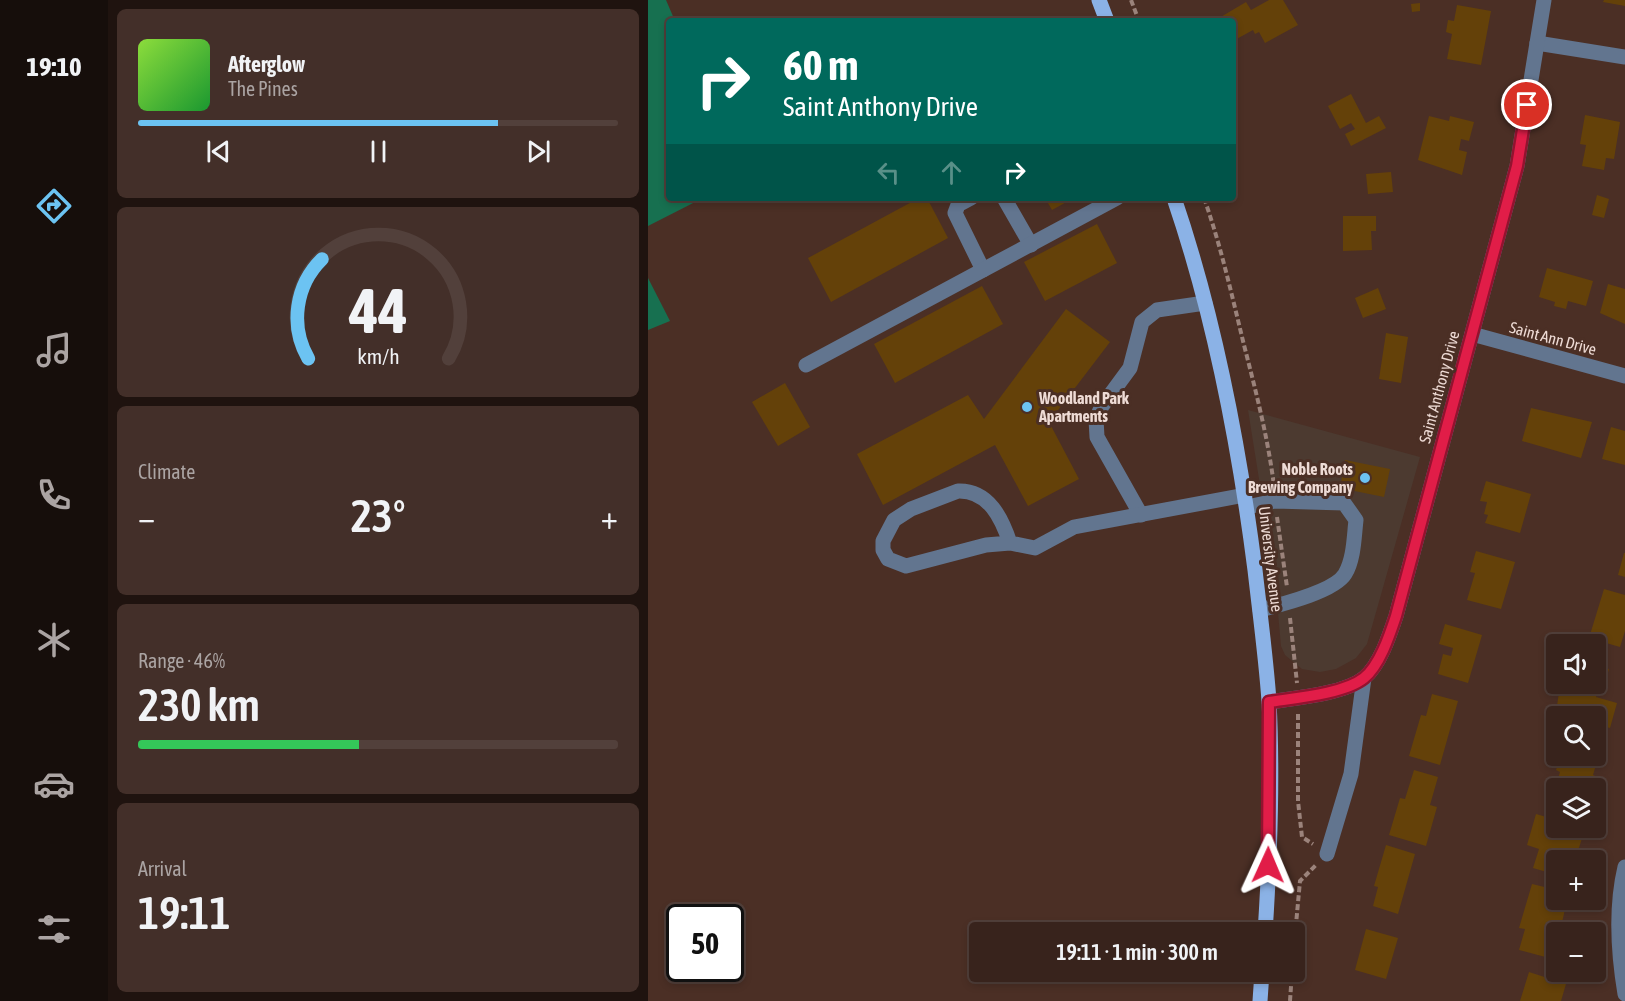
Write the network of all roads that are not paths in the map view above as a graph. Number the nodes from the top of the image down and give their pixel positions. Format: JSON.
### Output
{"nodes":[{"id":1,"x":1099,"y":0,"type":"edge"},
{"id":2,"x":1544,"y":0,"type":"edge"},
{"id":3,"x":1106,"y":18,"type":"edge"},
{"id":4,"x":1537,"y":43,"type":"junction"},
{"id":5,"x":1625,"y":57,"type":"edge"},
{"id":6,"x":965,"y":201,"type":"edge"},
{"id":7,"x":1006,"y":201,"type":"edge"},
{"id":8,"x":1112,"y":201,"type":"edge"},
{"id":9,"x":1175,"y":201,"type":"edge"},
{"id":10,"x":1031,"y":245,"type":"junction"},
{"id":11,"x":983,"y":270,"type":"junction"},
{"id":12,"x":1205,"y":303,"type":"junction"},
{"id":13,"x":1472,"y":334,"type":"junction"},
{"id":14,"x":806,"y":365,"type":"dead end"},
{"id":15,"x":1625,"y":376,"type":"edge"},
{"id":16,"x":1246,"y":501,"type":"junction"},
{"id":17,"x":1141,"y":515,"type":"junction"},
{"id":18,"x":1010,"y":543,"type":"junction"},
{"id":19,"x":1260,"y":610,"type":"junction"},
{"id":20,"x":1364,"y":678,"type":"junction"},
{"id":21,"x":1269,"y":702,"type":"junction"},
{"id":22,"x":1327,"y":854,"type":"road end"},
{"id":23,"x":1625,"y":867,"type":"edge"},
{"id":24,"x":1265,"y":922,"type":"edge"},
{"id":25,"x":1622,"y":962,"type":"edge"},
{"id":26,"x":1261,"y":982,"type":"edge"},
{"id":27,"x":1625,"y":994,"type":"edge"},
{"id":28,"x":1260,"y":1001,"type":"edge"}],
"edges":[{"from":1,"to":3,"type":"main road"},
{"from":2,"to":4,"type":"street","name":"Saint Anthony Drive"},
{"from":4,"to":5,"type":"street"},
{"from":4,"to":13,"type":"street","name":"Saint Anthony Drive"},
{"from":6,"to":11,"type":"street"},
{"from":7,"to":10,"type":"street"},
{"from":8,"to":10,"type":"street"},
{"from":9,"to":12,"type":"main road","name":"University Avenue"},
{"from":10,"to":11,"type":"street"},
{"from":11,"to":14,"type":"street"},
{"from":12,"to":16,"type":"main road","name":"University Avenue"},
{"from":12,"to":17,"type":"street"},
{"from":13,"to":15,"type":"street","name":"Saint Ann Drive"},
{"from":13,"to":20,"type":"street","name":"Saint Anthony Drive"},
{"from":16,"to":17,"type":"street"},
{"from":16,"to":19,"type":"main road","name":"University Avenue"},
{"from":16,"to":19,"type":"street"},
{"from":17,"to":18,"type":"street"},
{"from":18,"to":18,"type":"street"},
{"from":19,"to":21,"type":"main road","name":"University Avenue"},
{"from":20,"to":21,"type":"street"},
{"from":20,"to":22,"type":"street"},
{"from":21,"to":24,"type":"main road","name":"University Avenue"},
{"from":23,"to":25,"type":"street"},
{"from":25,"to":27,"type":"street"},
{"from":26,"to":28,"type":"main road"}]}
